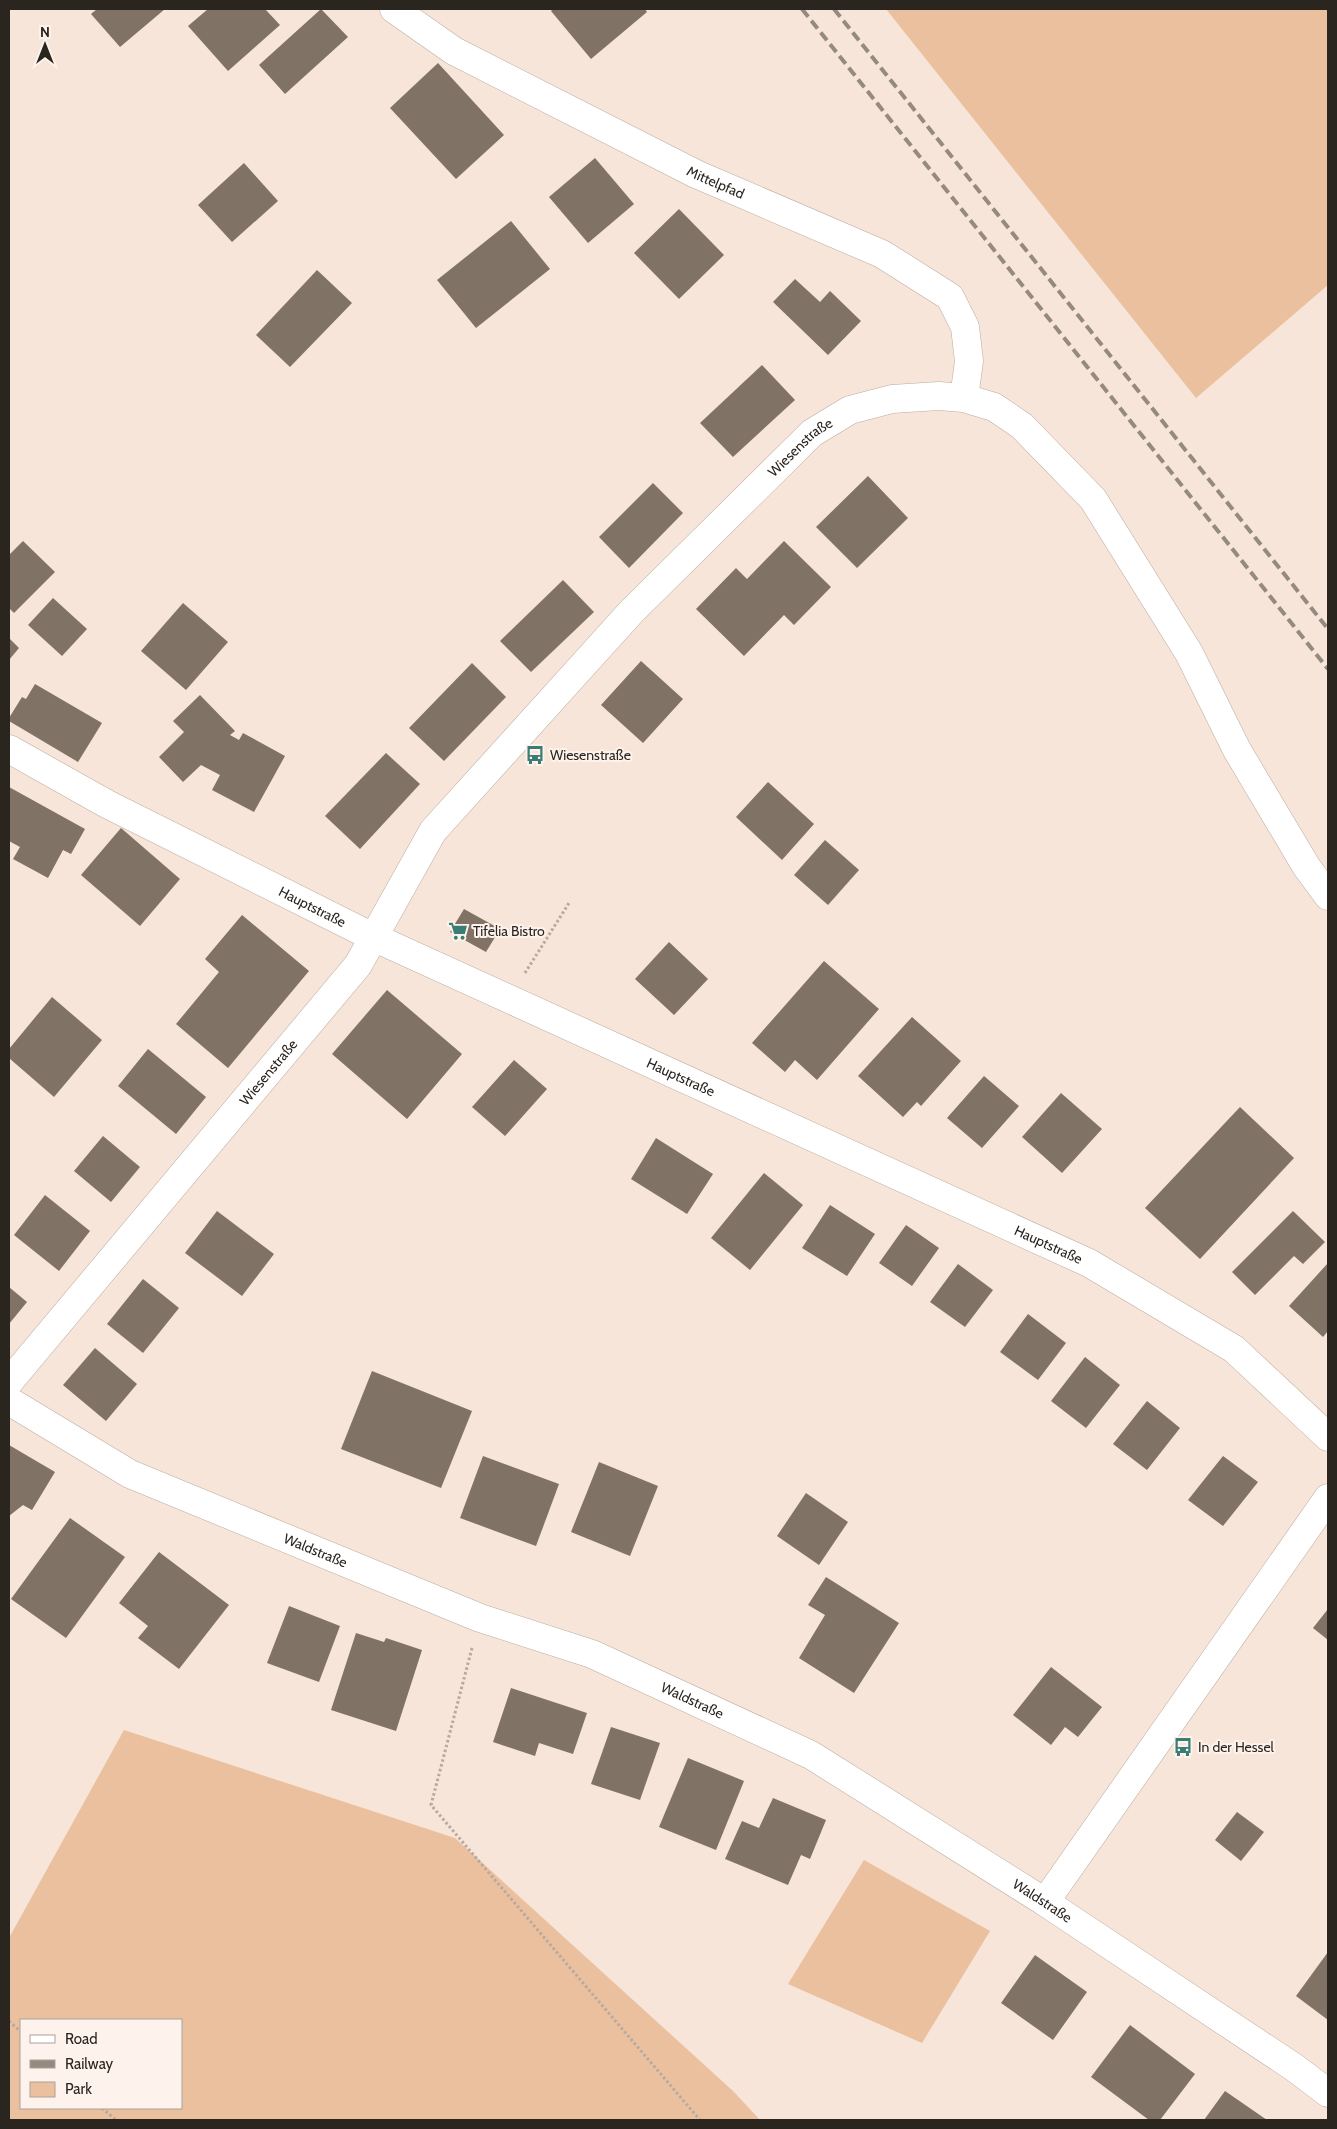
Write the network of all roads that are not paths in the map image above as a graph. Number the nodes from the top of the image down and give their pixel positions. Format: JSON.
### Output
{"nodes":[{"id":1,"x":394,"y":9,"type":"edge"},
{"id":2,"x":964,"y":398,"type":"junction"},
{"id":3,"x":9,"y":749,"type":"edge"},
{"id":4,"x":1328,"y":896,"type":"edge"},
{"id":5,"x":373,"y":938,"type":"junction"},
{"id":6,"x":9,"y":1382,"type":"edge"},
{"id":7,"x":9,"y":1401,"type":"edge"},
{"id":8,"x":1328,"y":1437,"type":"edge"},
{"id":9,"x":1328,"y":1498,"type":"edge"},
{"id":10,"x":1045,"y":1902,"type":"junction"},
{"id":11,"x":1328,"y":2093,"type":"edge"}],
"edges":[{"from":1,"to":2,"type":"street","name":"Mittelpfad"},
{"from":2,"to":4,"type":"street","name":"Wiesenstraße"},
{"from":2,"to":5,"type":"street","name":"Wiesenstraße"},
{"from":3,"to":5,"type":"street","name":"Hauptstraße"},
{"from":5,"to":6,"type":"street","name":"Wiesenstraße"},
{"from":5,"to":8,"type":"street","name":"Hauptstraße"},
{"from":7,"to":10,"type":"street","name":"Waldstraße"},
{"from":9,"to":10,"type":"street"},
{"from":10,"to":11,"type":"street","name":"Waldstraße"}]}
